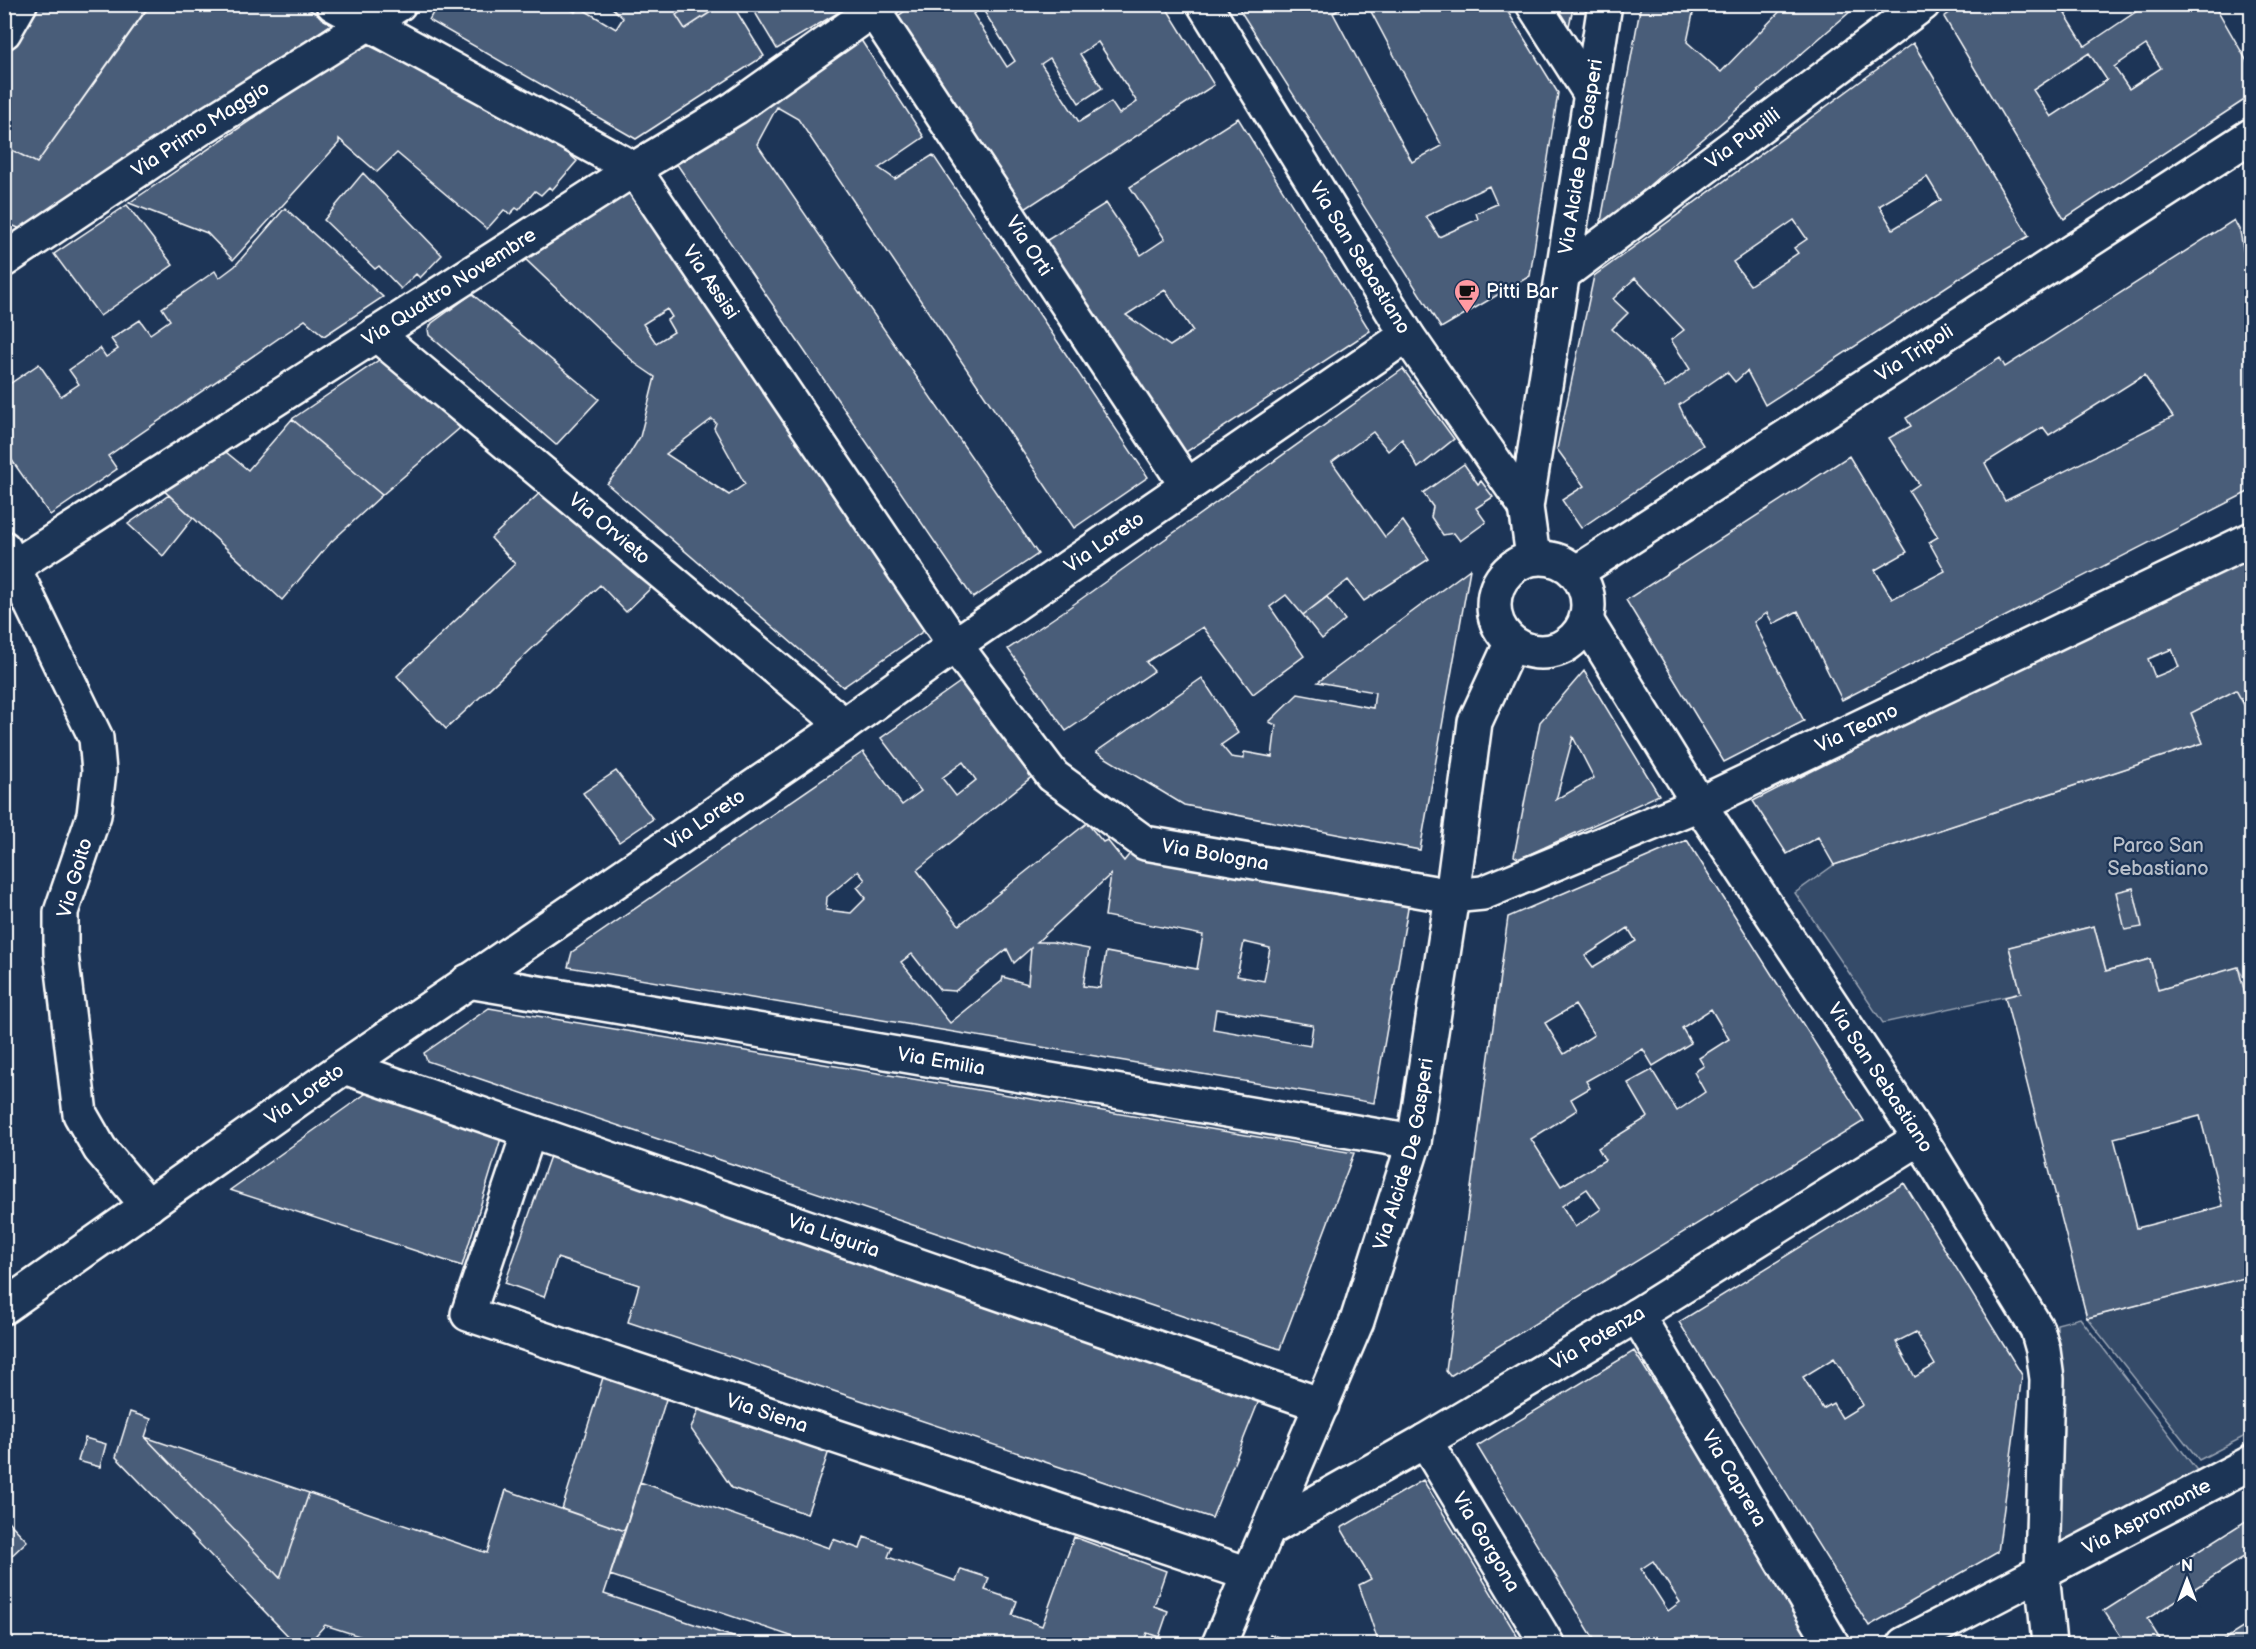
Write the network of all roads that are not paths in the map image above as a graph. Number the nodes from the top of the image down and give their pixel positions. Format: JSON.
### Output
{"nodes":[{"id":1,"x":20,"y":4,"type":"edge"},
{"id":2,"x":333,"y":4,"type":"edge"},
{"id":3,"x":399,"y":4,"type":"edge"},
{"id":4,"x":1204,"y":4,"type":"edge"},
{"id":5,"x":1533,"y":4,"type":"edge"},
{"id":6,"x":1605,"y":4,"type":"edge"},
{"id":7,"x":1923,"y":4,"type":"edge"},
{"id":8,"x":875,"y":6,"type":"edge"},
{"id":9,"x":370,"y":24,"type":"junction"},
{"id":10,"x":4,"y":32,"type":"edge"},
{"id":11,"x":1590,"y":93,"type":"junction"},
{"id":12,"x":2252,"y":135,"type":"edge"},
{"id":13,"x":634,"y":169,"type":"junction"},
{"id":14,"x":4,"y":260,"type":"edge"},
{"id":15,"x":1564,"y":273,"type":"junction"},
{"id":16,"x":376,"y":334,"type":"junction"},
{"id":17,"x":1407,"y":335,"type":"junction"},
{"id":18,"x":1186,"y":486,"type":"junction"},
{"id":19,"x":1526,"y":507,"type":"junction"},
{"id":20,"x":2252,"y":539,"type":"edge"},
{"id":21,"x":10,"y":557,"type":"edge"},
{"id":22,"x":1533,"y":557,"type":"junction"},
{"id":23,"x":1577,"y":572,"type":"junction"},
{"id":24,"x":1587,"y":622,"type":"junction"},
{"id":25,"x":1511,"y":644,"type":"junction"},
{"id":26,"x":955,"y":645,"type":"junction"},
{"id":27,"x":844,"y":724,"type":"junction"},
{"id":28,"x":1699,"y":804,"type":"junction"},
{"id":29,"x":1452,"y":896,"type":"junction"},
{"id":30,"x":468,"y":981,"type":"junction"},
{"id":31,"x":344,"y":1067,"type":"junction"},
{"id":32,"x":529,"y":1132,"type":"junction"},
{"id":33,"x":1920,"y":1138,"type":"junction"},
{"id":34,"x":1414,"y":1142,"type":"junction"},
{"id":35,"x":148,"y":1206,"type":"junction"},
{"id":36,"x":4,"y":1307,"type":"edge"},
{"id":37,"x":1637,"y":1314,"type":"junction"},
{"id":38,"x":1322,"y":1405,"type":"junction"},
{"id":39,"x":1425,"y":1441,"type":"junction"},
{"id":40,"x":2252,"y":1462,"type":"edge"},
{"id":41,"x":1269,"y":1529,"type":"junction"},
{"id":42,"x":2042,"y":1572,"type":"junction"},
{"id":43,"x":1249,"y":1574,"type":"junction"},
{"id":44,"x":1219,"y":1644,"type":"edge"},
{"id":45,"x":1547,"y":1644,"type":"edge"},
{"id":46,"x":1832,"y":1644,"type":"edge"},
{"id":47,"x":1904,"y":1644,"type":"edge"},
{"id":48,"x":2049,"y":1644,"type":"edge"}],
"edges":[{"from":1,"to":10,"type":"street"},
{"from":2,"to":9,"type":"street","name":"Via Assisi"},
{"from":3,"to":9,"type":"street","name":"Via Primo Maggio"},
{"from":4,"to":17,"type":"street","name":"Via San Sebastiano"},
{"from":5,"to":11,"type":"street"},
{"from":6,"to":11,"type":"street","name":"Via Alcide De Gasperi"},
{"from":7,"to":15,"type":"street","name":"Via Pupilli"},
{"from":8,"to":13,"type":"street","name":"Via Quattro Novembre"},
{"from":8,"to":18,"type":"street","name":"Via Orti"},
{"from":9,"to":13,"type":"street","name":"Via Assisi"},
{"from":9,"to":14,"type":"street","name":"Via Primo Maggio"},
{"from":11,"to":15,"type":"street","name":"Via Alcide De Gasperi"},
{"from":12,"to":23,"type":"street","name":"Via Tripoli"},
{"from":13,"to":16,"type":"street","name":"Via Quattro Novembre"},
{"from":13,"to":26,"type":"street","name":"Via Assisi"},
{"from":15,"to":19,"type":"street","name":"Via Alcide De Gasperi"},
{"from":16,"to":21,"type":"street","name":"Via Quattro Novembre"},
{"from":16,"to":27,"type":"street","name":"Via Orvieto"},
{"from":17,"to":18,"type":"street","name":"Via Loreto"},
{"from":17,"to":19,"type":"street","name":"Via San Sebastiano"},
{"from":18,"to":26,"type":"street","name":"Via Loreto"},
{"from":19,"to":22,"type":"street","name":"Via Alcide De Gasperi"},
{"from":20,"to":28,"type":"street","name":"Via Teano"},
{"from":21,"to":35,"type":"street","name":"Via Goito"},
{"from":22,"to":23,"type":"street"},
{"from":22,"to":25,"type":"street"},
{"from":23,"to":24,"type":"street"},
{"from":24,"to":25,"type":"street"},
{"from":24,"to":28,"type":"street","name":"Via San Sebastiano"},
{"from":25,"to":29,"type":"street","name":"Via Alcide De Gasperi"},
{"from":26,"to":27,"type":"street","name":"Via Loreto"},
{"from":26,"to":29,"type":"street","name":"Via Bologna"},
{"from":27,"to":30,"type":"street","name":"Via Loreto"},
{"from":28,"to":29,"type":"street","name":"Via Teano"},
{"from":28,"to":33,"type":"street","name":"Via San Sebastiano"},
{"from":29,"to":34,"type":"street","name":"Via Alcide De Gasperi"},
{"from":30,"to":31,"type":"street","name":"Via Loreto"},
{"from":30,"to":34,"type":"street","name":"Via Emilia"},
{"from":31,"to":32,"type":"street","name":"Via Liguria"},
{"from":31,"to":35,"type":"street","name":"Via Loreto"},
{"from":32,"to":38,"type":"street","name":"Via Liguria"},
{"from":32,"to":43,"type":"street","name":"Via Siena"},
{"from":33,"to":37,"type":"street","name":"Via Potenza"},
{"from":33,"to":42,"type":"street","name":"Via San Sebastiano"},
{"from":34,"to":38,"type":"street","name":"Via Alcide De Gasperi"},
{"from":35,"to":36,"type":"street","name":"Via Loreto"},
{"from":37,"to":39,"type":"street","name":"Via Potenza"},
{"from":37,"to":46,"type":"street","name":"Via Caprera"},
{"from":38,"to":41,"type":"street","name":"Via Alcide De Gasperi"},
{"from":39,"to":41,"type":"street","name":"Via Potenza"},
{"from":39,"to":45,"type":"street","name":"Via Gorgona"},
{"from":40,"to":42,"type":"street","name":"Via Aspromonte"},
{"from":41,"to":43,"type":"street","name":"Via Alcide De Gasperi"},
{"from":42,"to":47,"type":"street","name":"Via Aspromonte"},
{"from":42,"to":48,"type":"street","name":"Via San Sebastiano"},
{"from":43,"to":44,"type":"street","name":"Via Alcide De Gasperi"}]}
